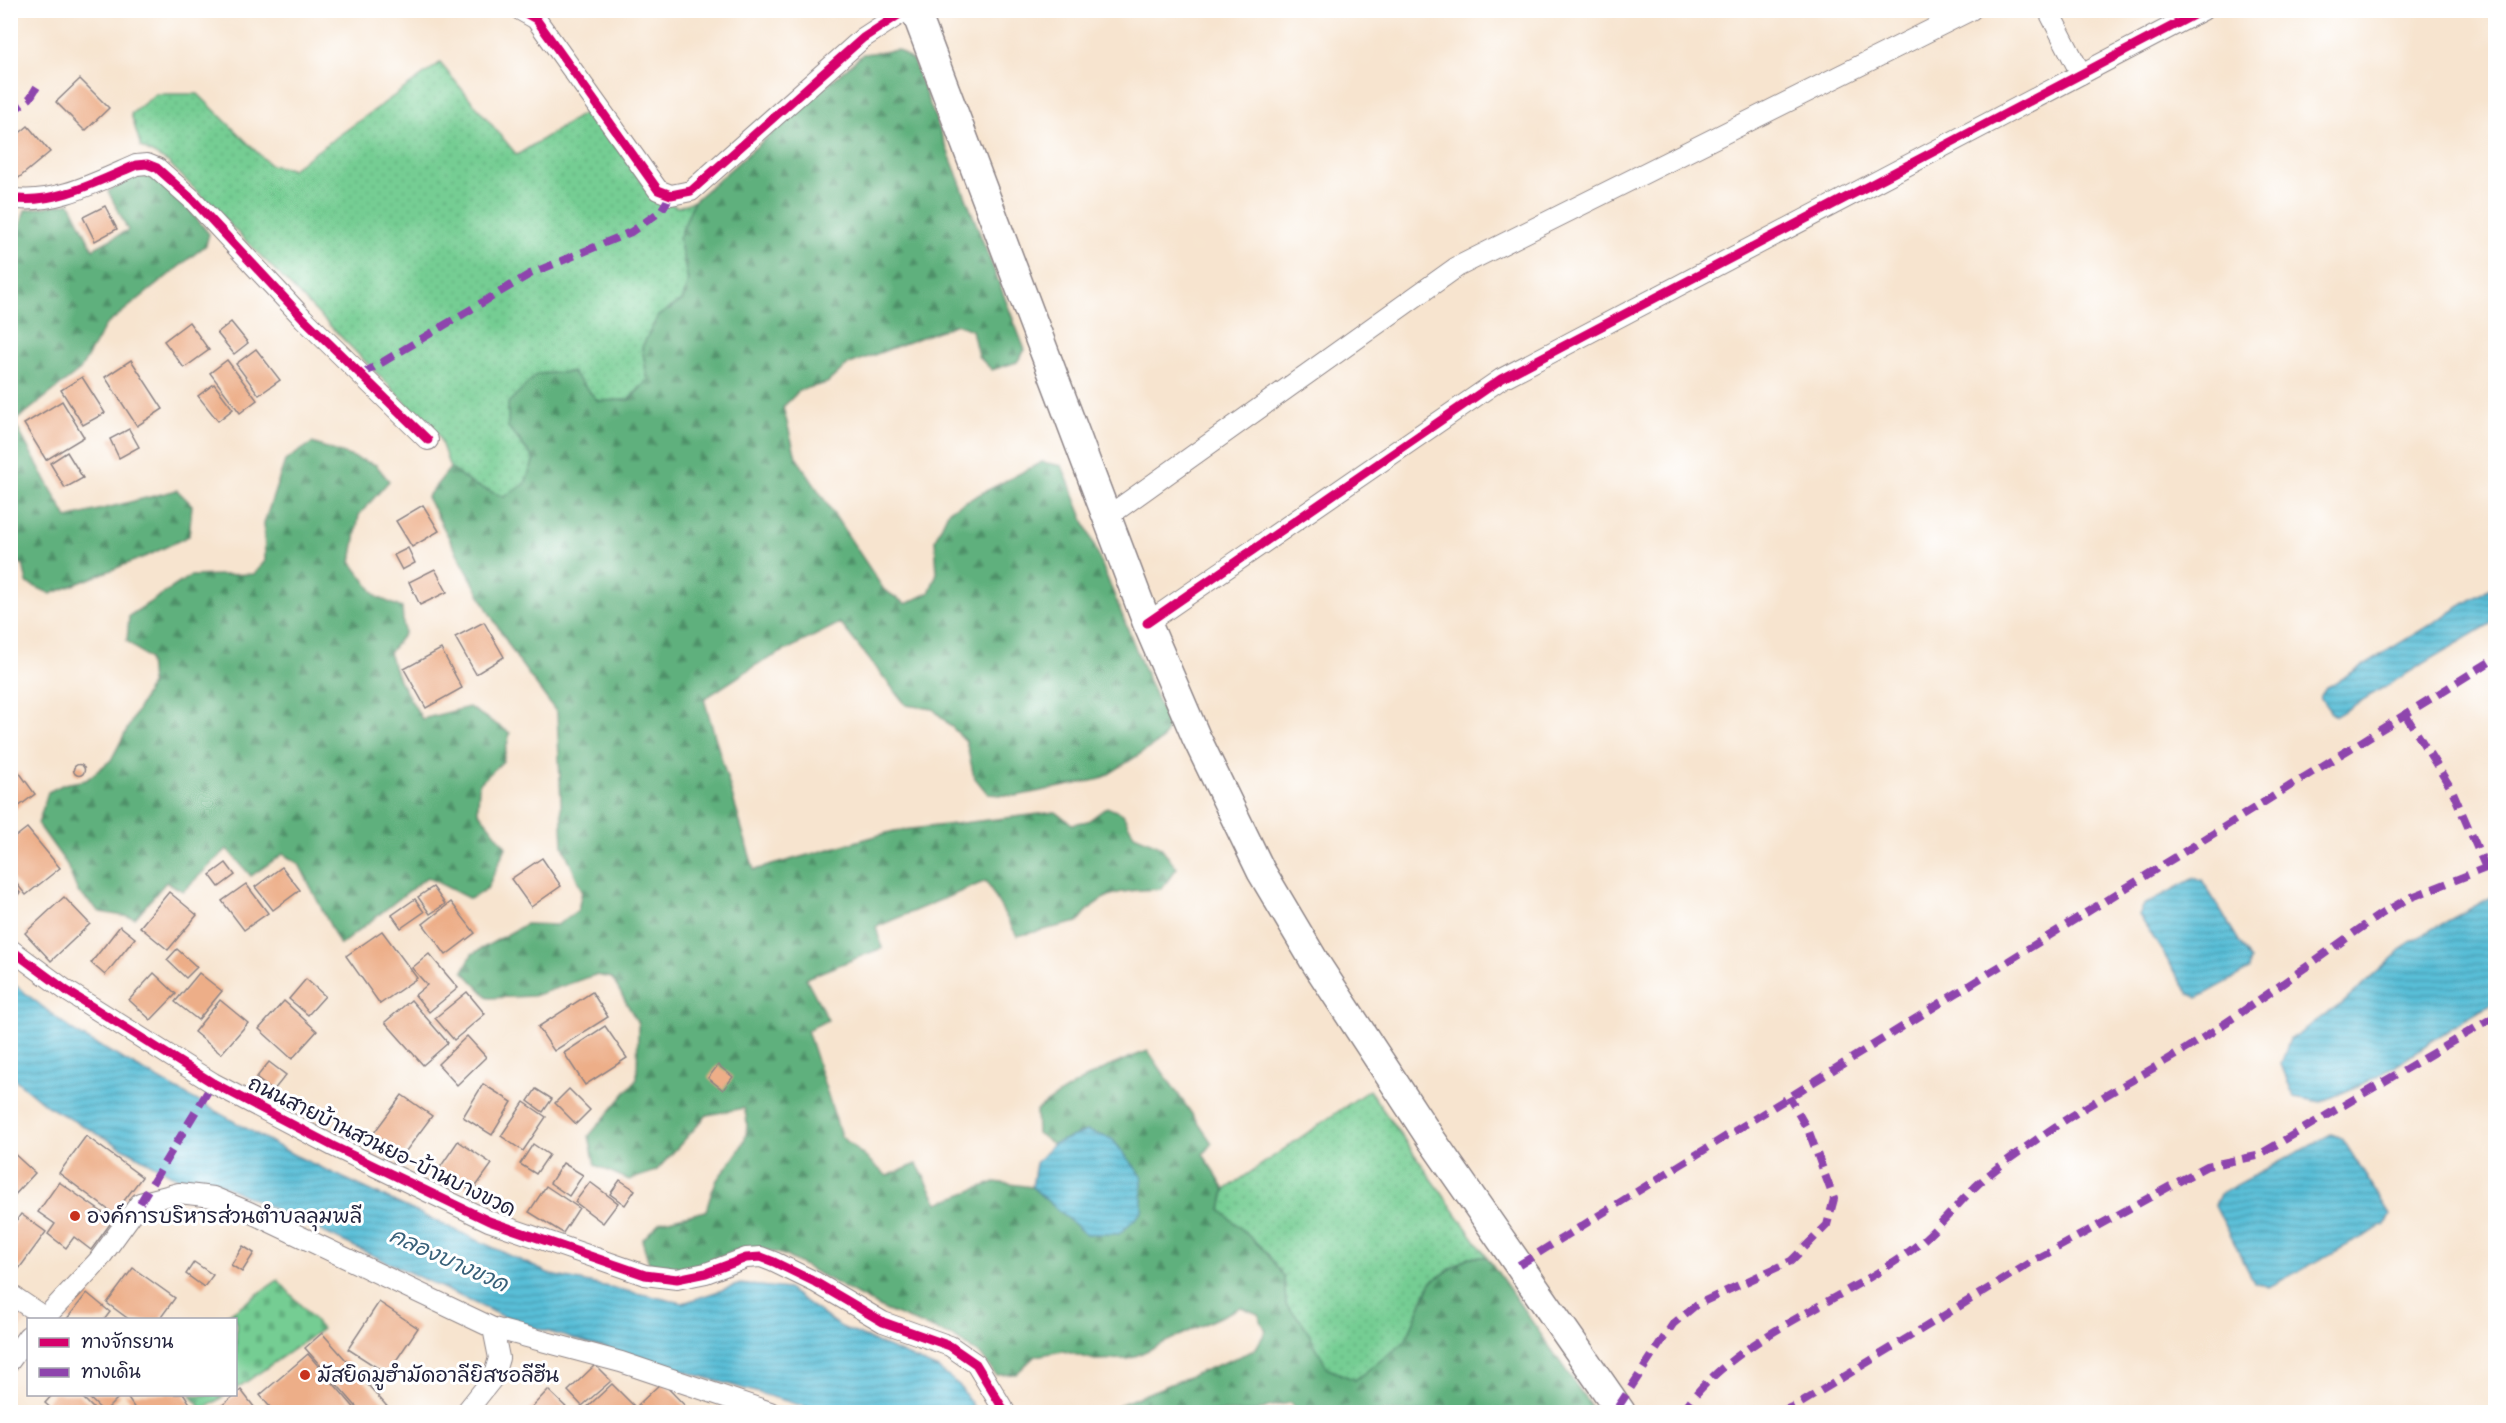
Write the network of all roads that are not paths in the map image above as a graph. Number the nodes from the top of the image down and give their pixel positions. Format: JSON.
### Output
{"nodes":[{"id":1,"x":520,"y":10,"type":"edge"},
{"id":2,"x":906,"y":10,"type":"edge"},
{"id":3,"x":915,"y":10,"type":"edge"},
{"id":4,"x":1971,"y":10,"type":"edge"},
{"id":5,"x":2048,"y":10,"type":"edge"},
{"id":6,"x":2203,"y":10,"type":"edge"},
{"id":7,"x":2081,"y":74,"type":"junction"},
{"id":8,"x":10,"y":198,"type":"edge"},
{"id":9,"x":428,"y":440,"type":"dead end"},
{"id":10,"x":1107,"y":517,"type":"junction"},
{"id":11,"x":1147,"y":623,"type":"junction"},
{"id":12,"x":10,"y":949,"type":"edge"},
{"id":13,"x":10,"y":1294,"type":"edge"},
{"id":14,"x":44,"y":1318,"type":"edge"},
{"id":15,"x":493,"y":1328,"type":"junction"},
{"id":16,"x":27,"y":1337,"type":"edge"},
{"id":17,"x":10,"y":1361,"type":"edge"},
{"id":18,"x":466,"y":1413,"type":"edge"},
{"id":19,"x":770,"y":1413,"type":"edge"},
{"id":20,"x":1005,"y":1413,"type":"edge"},
{"id":21,"x":1621,"y":1413,"type":"edge"}],
"edges":[{"from":1,"to":2,"type":"street"},
{"from":3,"to":10,"type":"main road"},
{"from":4,"to":10,"type":"street"},
{"from":5,"to":7,"type":"street"},
{"from":6,"to":7,"type":"street"},
{"from":7,"to":11,"type":"street"},
{"from":8,"to":9,"type":"street"},
{"from":10,"to":11,"type":"main road"},
{"from":11,"to":21,"type":"main road"},
{"from":12,"to":20,"type":"street","name":"ถนนสายบ้านสวนยอ-บ้านบางขวด"},
{"from":13,"to":14,"type":"street"},
{"from":14,"to":15,"type":"street"},
{"from":15,"to":18,"type":"street"},
{"from":15,"to":19,"type":"street"},
{"from":16,"to":17,"type":"street"}]}
